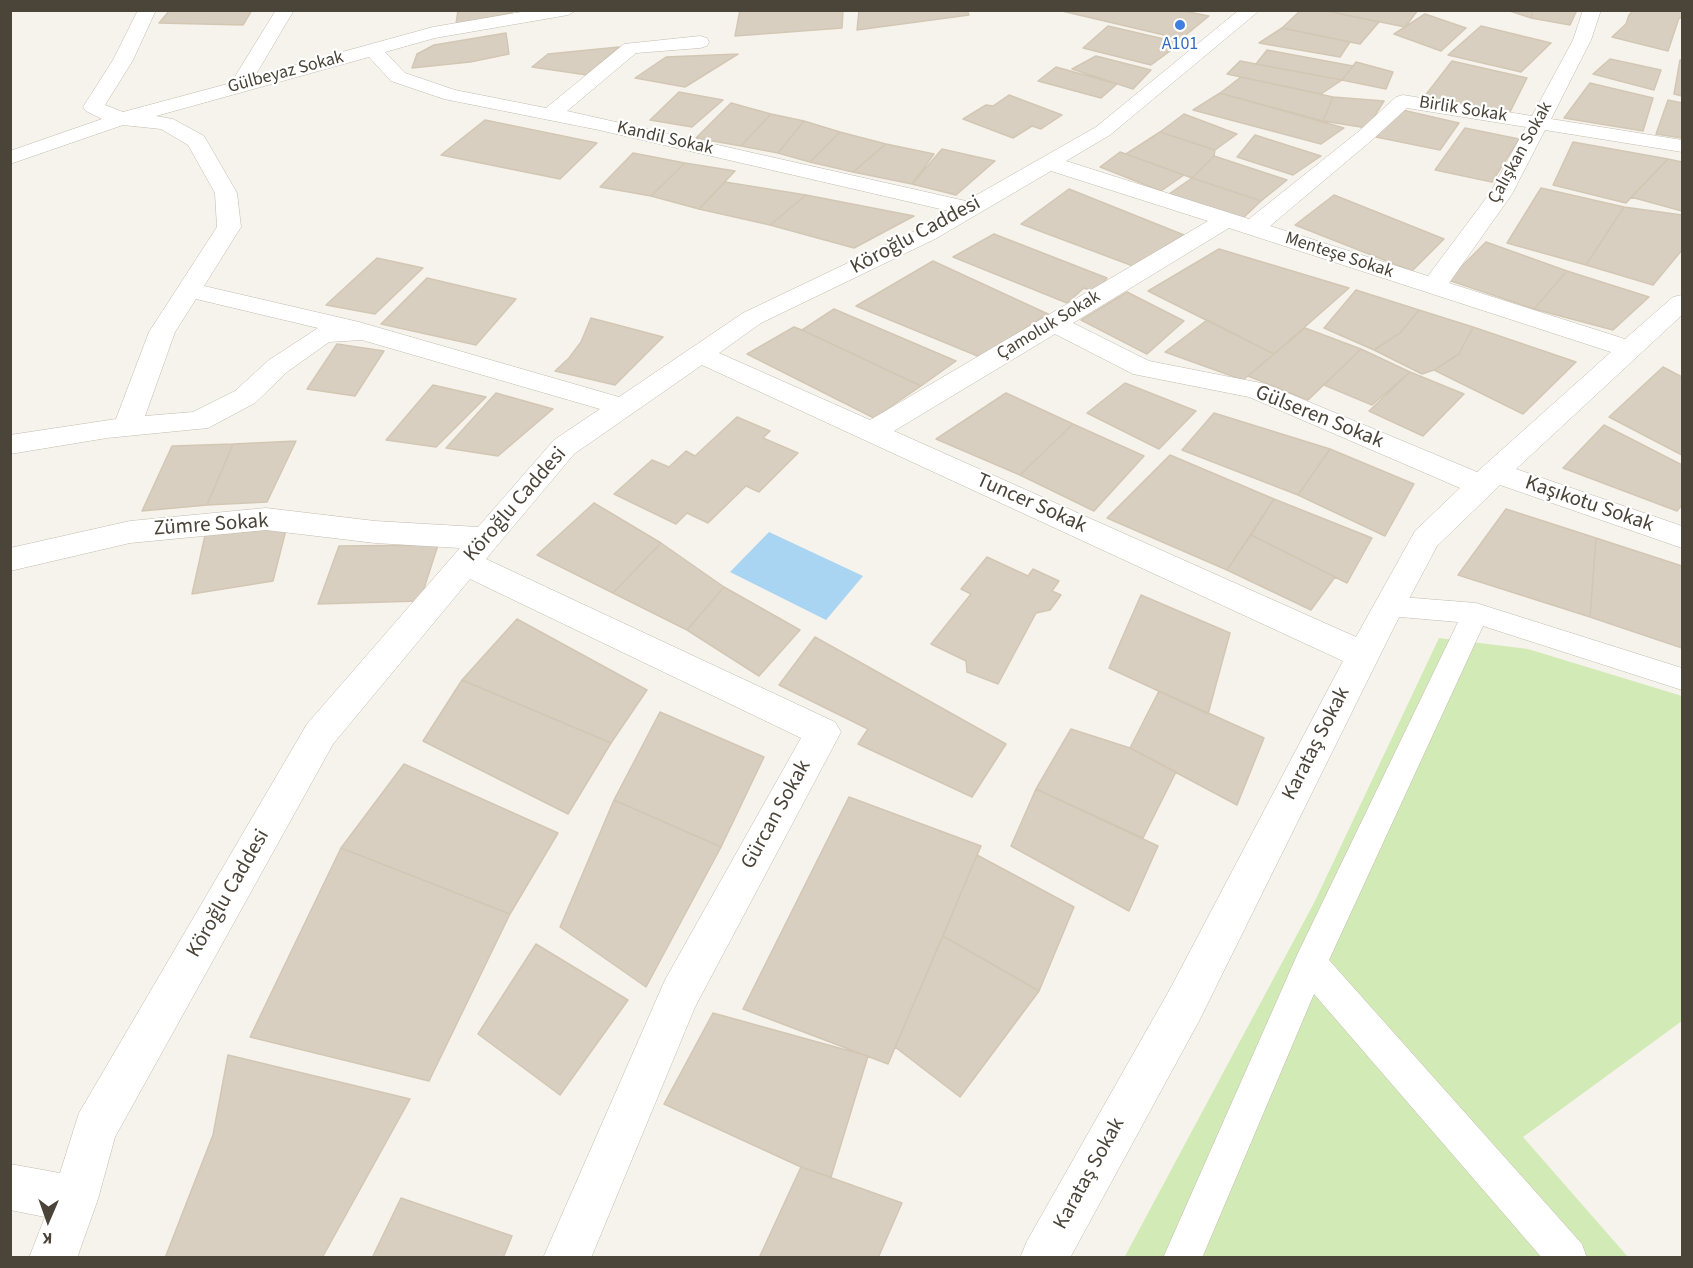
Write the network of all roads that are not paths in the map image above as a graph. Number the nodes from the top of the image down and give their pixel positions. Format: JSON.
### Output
{"nodes":[{"id":1,"x":147,"y":10,"type":"edge"},
{"id":2,"x":285,"y":10,"type":"edge"},
{"id":3,"x":568,"y":10,"type":"edge"},
{"id":4,"x":1251,"y":10,"type":"edge"},
{"id":5,"x":1592,"y":10,"type":"edge"},
{"id":6,"x":540,"y":13,"type":"edge"},
{"id":7,"x":700,"y":42,"type":"dead end"},
{"id":8,"x":373,"y":50,"type":"junction"},
{"id":9,"x":238,"y":87,"type":"junction"},
{"id":10,"x":550,"y":115,"type":"junction"},
{"id":11,"x":121,"y":118,"type":"junction"},
{"id":12,"x":1540,"y":122,"type":"junction"},
{"id":13,"x":1683,"y":146,"type":"edge"},
{"id":14,"x":10,"y":158,"type":"edge"},
{"id":15,"x":1049,"y":163,"type":"junction"},
{"id":16,"x":969,"y":209,"type":"junction"},
{"id":17,"x":1227,"y":220,"type":"junction"},
{"id":18,"x":1253,"y":228,"type":"junction"},
{"id":19,"x":1434,"y":286,"type":"junction"},
{"id":20,"x":189,"y":290,"type":"junction"},
{"id":21,"x":1683,"y":302,"type":"edge"},
{"id":22,"x":1054,"y":323,"type":"junction"},
{"id":23,"x":363,"y":332,"type":"junction"},
{"id":24,"x":1630,"y":349,"type":"junction"},
{"id":25,"x":700,"y":354,"type":"junction"},
{"id":26,"x":623,"y":407,"type":"junction"},
{"id":27,"x":127,"y":427,"type":"junction"},
{"id":28,"x":871,"y":432,"type":"junction"},
{"id":29,"x":10,"y":445,"type":"edge"},
{"id":30,"x":1488,"y":479,"type":"junction"},
{"id":31,"x":1683,"y":537,"type":"edge"},
{"id":32,"x":476,"y":551,"type":"junction"},
{"id":33,"x":10,"y":560,"type":"edge"},
{"id":34,"x":1389,"y":606,"type":"junction"},
{"id":35,"x":1476,"y":613,"type":"junction"},
{"id":36,"x":1363,"y":655,"type":"junction"},
{"id":37,"x":1683,"y":679,"type":"edge"},
{"id":38,"x":1310,"y":964,"type":"junction"},
{"id":39,"x":10,"y":1187,"type":"edge"},
{"id":40,"x":75,"y":1199,"type":"junction"},
{"id":41,"x":52,"y":1257,"type":"edge"},
{"id":42,"x":567,"y":1257,"type":"edge"},
{"id":43,"x":1044,"y":1257,"type":"edge"},
{"id":44,"x":1182,"y":1257,"type":"edge"},
{"id":45,"x":1568,"y":1257,"type":"edge"}],
"edges":[{"from":1,"to":11,"type":"street"},
{"from":2,"to":9,"type":"street"},
{"from":3,"to":6,"type":"street","name":"Gülbeyaz Sokak"},
{"from":4,"to":15,"type":"street","name":"Köroğlu Caddesi"},
{"from":5,"to":12,"type":"street","name":"Çalışkan Sokak"},
{"from":6,"to":8,"type":"street","name":"Gülbeyaz Sokak"},
{"from":7,"to":10,"type":"street"},
{"from":8,"to":9,"type":"street","name":"Gülbeyaz Sokak"},
{"from":8,"to":10,"type":"street","name":"Kandil Sokak"},
{"from":9,"to":11,"type":"street","name":"Gülbeyaz Sokak"},
{"from":10,"to":16,"type":"street","name":"Kandil Sokak"},
{"from":11,"to":14,"type":"street","name":"Gülbeyaz Sokak"},
{"from":11,"to":20,"type":"street"},
{"from":12,"to":13,"type":"street","name":"Birlik Sokak"},
{"from":12,"to":18,"type":"street","name":"Birlik Sokak"},
{"from":12,"to":19,"type":"street","name":"Çalışkan Sokak"},
{"from":15,"to":16,"type":"street","name":"Köroğlu Caddesi"},
{"from":15,"to":17,"type":"street","name":"Menteşe Sokak"},
{"from":16,"to":25,"type":"street","name":"Köroğlu Caddesi"},
{"from":17,"to":18,"type":"street","name":"Menteşe Sokak"},
{"from":17,"to":22,"type":"street","name":"Çamoluk Sokak"},
{"from":18,"to":19,"type":"street","name":"Menteşe Sokak"},
{"from":19,"to":24,"type":"street","name":"Menteşe Sokak"},
{"from":20,"to":23,"type":"street"},
{"from":20,"to":27,"type":"street"},
{"from":21,"to":24,"type":"street","name":"Karataş Sokak"},
{"from":22,"to":28,"type":"street","name":"Çamoluk Sokak"},
{"from":22,"to":30,"type":"street","name":"Gülseren Sokak"},
{"from":23,"to":26,"type":"street"},
{"from":23,"to":27,"type":"street"},
{"from":24,"to":30,"type":"street","name":"Karataş Sokak"},
{"from":25,"to":26,"type":"street","name":"Köroğlu Caddesi"},
{"from":25,"to":28,"type":"street","name":"Tuncer Sokak"},
{"from":26,"to":32,"type":"street","name":"Köroğlu Caddesi"},
{"from":27,"to":29,"type":"street"},
{"from":28,"to":36,"type":"street","name":"Tuncer Sokak"},
{"from":30,"to":31,"type":"street","name":"Kaşıkotu Sokak"},
{"from":30,"to":34,"type":"street","name":"Karataş Sokak"},
{"from":32,"to":33,"type":"street","name":"Zümre Sokak"},
{"from":32,"to":40,"type":"street","name":"Köroğlu Caddesi"},
{"from":32,"to":42,"type":"street","name":"Gürcan Sokak"},
{"from":34,"to":35,"type":"lane"},
{"from":34,"to":36,"type":"street","name":"Karataş Sokak"},
{"from":35,"to":37,"type":"lane"},
{"from":35,"to":38,"type":"lane"},
{"from":36,"to":43,"type":"street","name":"Karataş Sokak"},
{"from":38,"to":44,"type":"lane"},
{"from":38,"to":45,"type":"lane"},
{"from":39,"to":40,"type":"street"},
{"from":40,"to":41,"type":"street","name":"Köroğlu Caddesi"}]}
